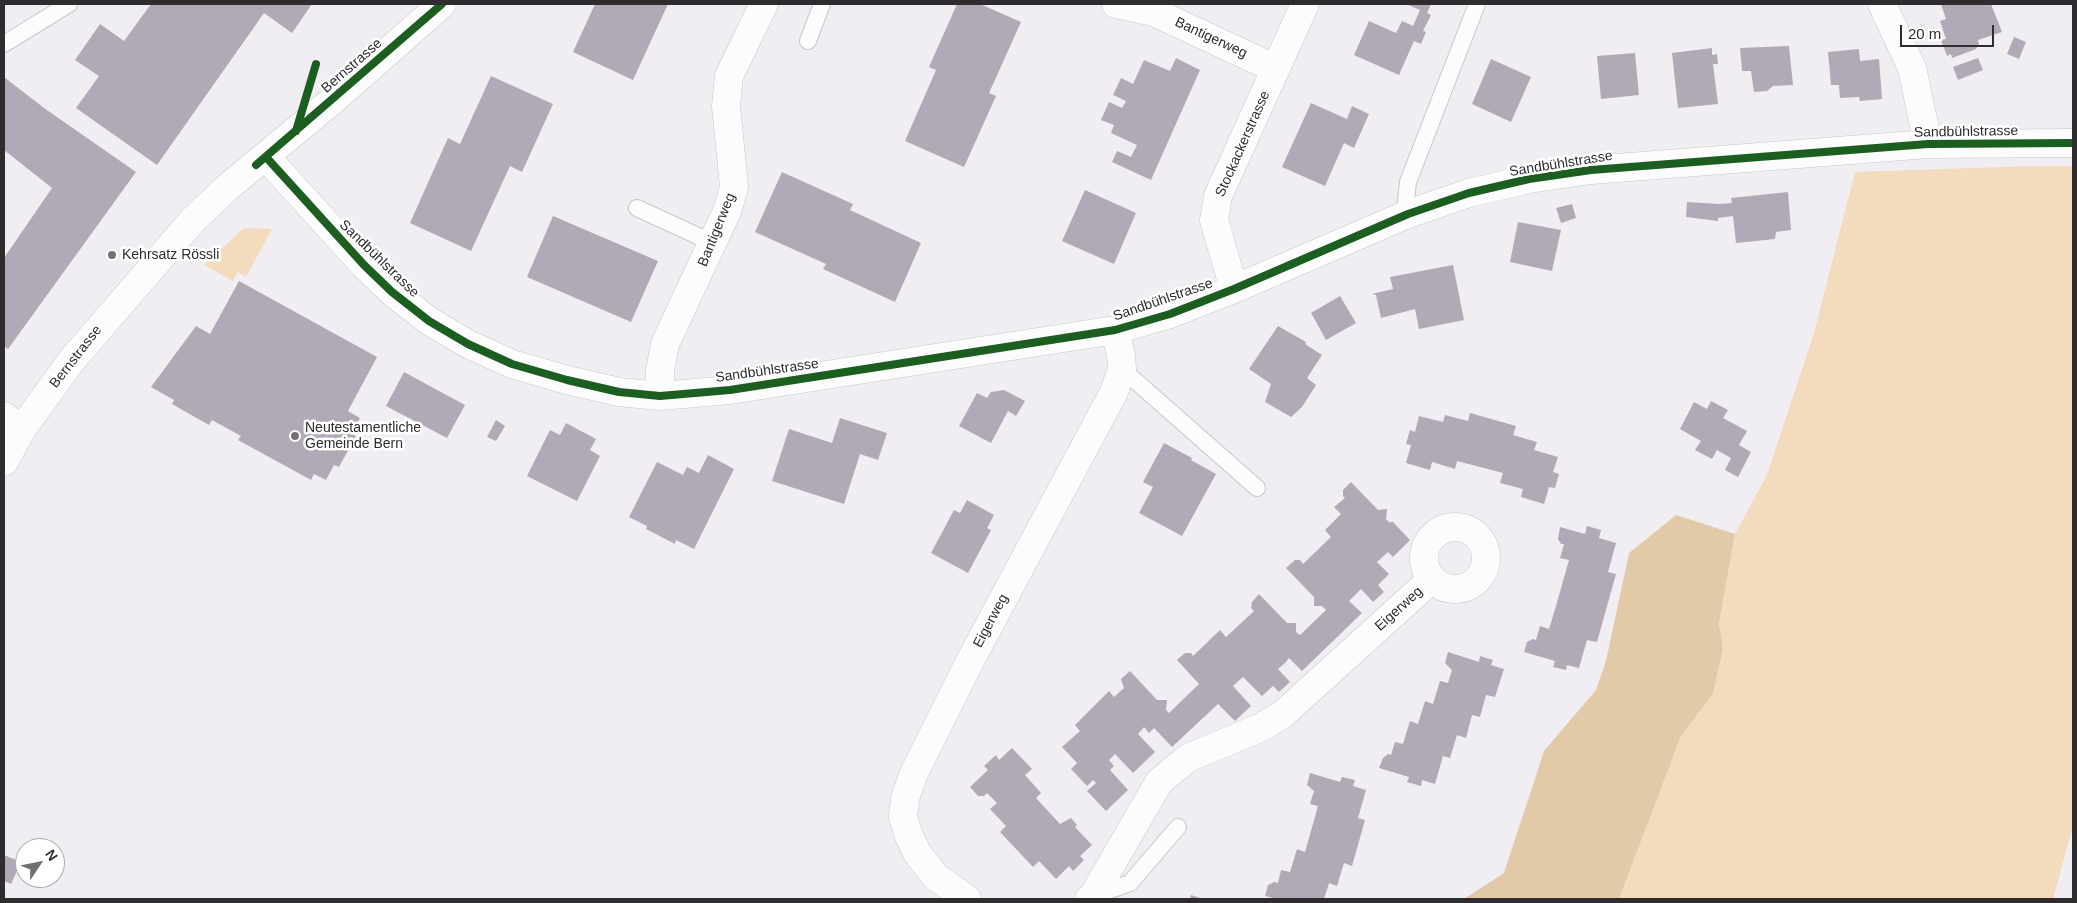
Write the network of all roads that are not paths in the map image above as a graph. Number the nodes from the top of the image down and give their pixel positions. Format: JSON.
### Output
{"nodes":[{"id":1,"x":69,"y":4,"type":"edge"},
{"id":2,"x":442,"y":4,"type":"edge"},
{"id":3,"x":764,"y":4,"type":"edge"},
{"id":4,"x":822,"y":4,"type":"edge"},
{"id":5,"x":1116,"y":4,"type":"edge"},
{"id":6,"x":1305,"y":4,"type":"edge"},
{"id":7,"x":1477,"y":4,"type":"edge"},
{"id":8,"x":1882,"y":4,"type":"edge"},
{"id":9,"x":808,"y":41,"type":"dead end"},
{"id":10,"x":4,"y":44,"type":"edge"},
{"id":11,"x":1276,"y":69,"type":"junction"},
{"id":12,"x":2073,"y":143,"type":"edge"},
{"id":13,"x":1928,"y":144,"type":"junction"},
{"id":14,"x":266,"y":157,"type":"junction"},
{"id":15,"x":637,"y":208,"type":"dead end"},
{"id":16,"x":1408,"y":214,"type":"junction"},
{"id":17,"x":713,"y":243,"type":"junction"},
{"id":18,"x":1234,"y":289,"type":"junction"},
{"id":19,"x":1115,"y":330,"type":"junction"},
{"id":20,"x":1122,"y":369,"type":"junction"},
{"id":21,"x":660,"y":396,"type":"junction"},
{"id":22,"x":13,"y":422,"type":"edge"},
{"id":23,"x":4,"y":462,"type":"edge"},
{"id":24,"x":1257,"y":488,"type":"dead end"},
{"id":25,"x":1432,"y":579,"type":"dead end"},
{"id":26,"x":1178,"y":827,"type":"dead end"},
{"id":27,"x":1091,"y":897,"type":"edge"},
{"id":28,"x":968,"y":899,"type":"edge"}],
"edges":[{"from":1,"to":10,"type":"lane"},
{"from":2,"to":14,"type":"street","name":"Bernstrasse"},
{"from":3,"to":17,"type":"street","name":"Bantigerweg"},
{"from":4,"to":9,"type":"lane"},
{"from":5,"to":11,"type":"street","name":"Bantigerweg"},
{"from":6,"to":11,"type":"street","name":"Stockackerstrasse"},
{"from":7,"to":16,"type":"lane"},
{"from":8,"to":13,"type":"street","name":"Sandbühlstrasse"},
{"from":11,"to":18,"type":"street","name":"Stockackerstrasse"},
{"from":12,"to":13,"type":"street","name":"Sandbühlstrasse"},
{"from":13,"to":16,"type":"street","name":"Sandbühlstrasse"},
{"from":14,"to":21,"type":"street","name":"Sandbühlstrasse"},
{"from":14,"to":22,"type":"street","name":"Bernstrasse"},
{"from":15,"to":17,"type":"lane"},
{"from":16,"to":18,"type":"street","name":"Sandbühlstrasse"},
{"from":17,"to":21,"type":"street","name":"Bantigerweg"},
{"from":18,"to":19,"type":"street","name":"Sandbühlstrasse"},
{"from":19,"to":20,"type":"street","name":"Eigerweg"},
{"from":19,"to":21,"type":"street","name":"Sandbühlstrasse"},
{"from":20,"to":24,"type":"lane"},
{"from":20,"to":28,"type":"street","name":"Eigerweg"},
{"from":22,"to":23,"type":"street","name":"Bernstrasse"},
{"from":25,"to":27,"type":"street","name":"Eigerweg"},
{"from":26,"to":27,"type":"lane"}]}
